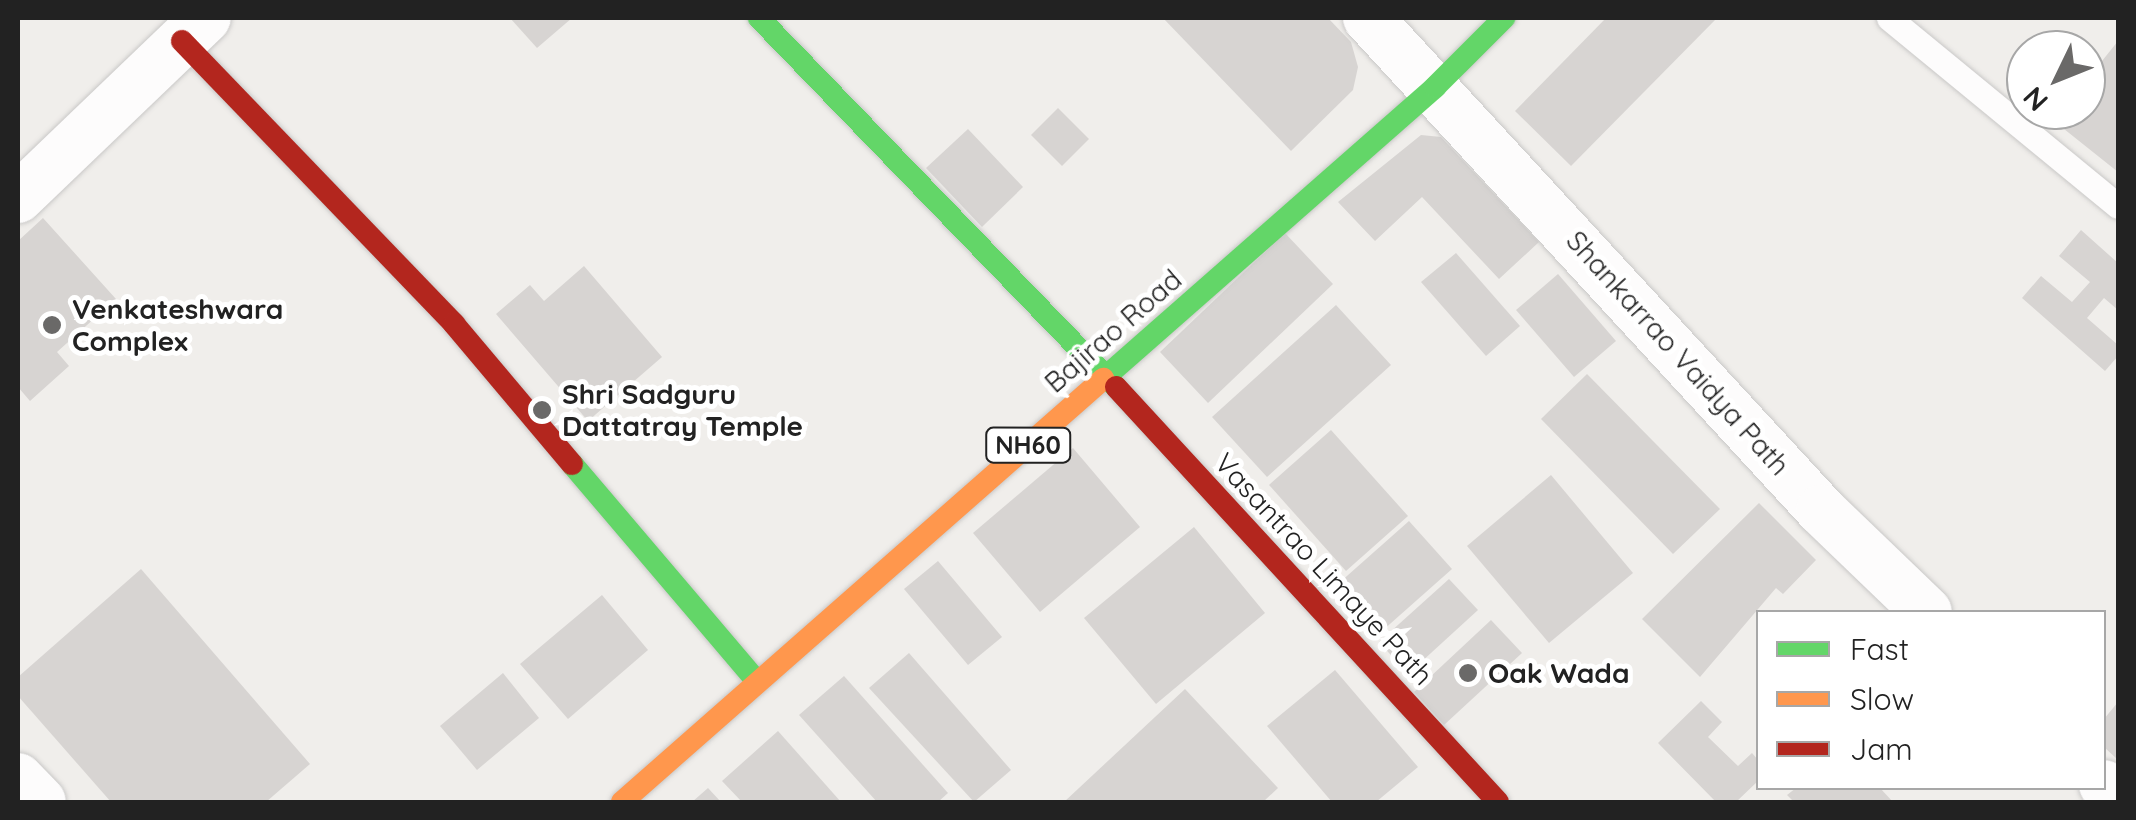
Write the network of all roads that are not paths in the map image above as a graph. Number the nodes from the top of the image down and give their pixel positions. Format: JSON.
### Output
{"nodes":[{"id":1,"x":759,"y":18,"type":"edge"},
{"id":2,"x":1368,"y":18,"type":"edge"},
{"id":3,"x":1504,"y":18,"type":"edge"},
{"id":4,"x":1889,"y":18,"type":"edge"},
{"id":5,"x":194,"y":29,"type":"edge"},
{"id":6,"x":1435,"y":87,"type":"junction"},
{"id":7,"x":18,"y":198,"type":"edge"},
{"id":8,"x":2118,"y":206,"type":"edge"},
{"id":9,"x":1106,"y":377,"type":"junction"},
{"id":10,"x":1926,"y":610,"type":"edge"},
{"id":11,"x":757,"y":681,"type":"junction"},
{"id":12,"x":18,"y":778,"type":"edge"},
{"id":13,"x":41,"y":802,"type":"edge"},
{"id":14,"x":622,"y":802,"type":"edge"},
{"id":15,"x":1498,"y":802,"type":"edge"}],
"edges":[{"from":1,"to":9,"type":"main road","name":"Vasantrao Limaye Path"},
{"from":2,"to":6,"type":"street","name":"Shankarrao Vaidya Path"},
{"from":3,"to":6,"type":"main road","name":"Bajirao Road","number":"NH60"},
{"from":4,"to":8,"type":"lane"},
{"from":5,"to":7,"type":"street"},
{"from":5,"to":11,"type":"main road"},
{"from":6,"to":9,"type":"main road","name":"Bajirao Road","number":"NH60"},
{"from":6,"to":10,"type":"street","name":"Shankarrao Vaidya Path"},
{"from":9,"to":11,"type":"main road","name":"Bajirao Road","number":"NH60"},
{"from":9,"to":15,"type":"main road","name":"Vasantrao Limaye Path"},
{"from":11,"to":14,"type":"main road","name":"Bajirao Road","number":"NH60"},
{"from":12,"to":13,"type":"street"}]}
